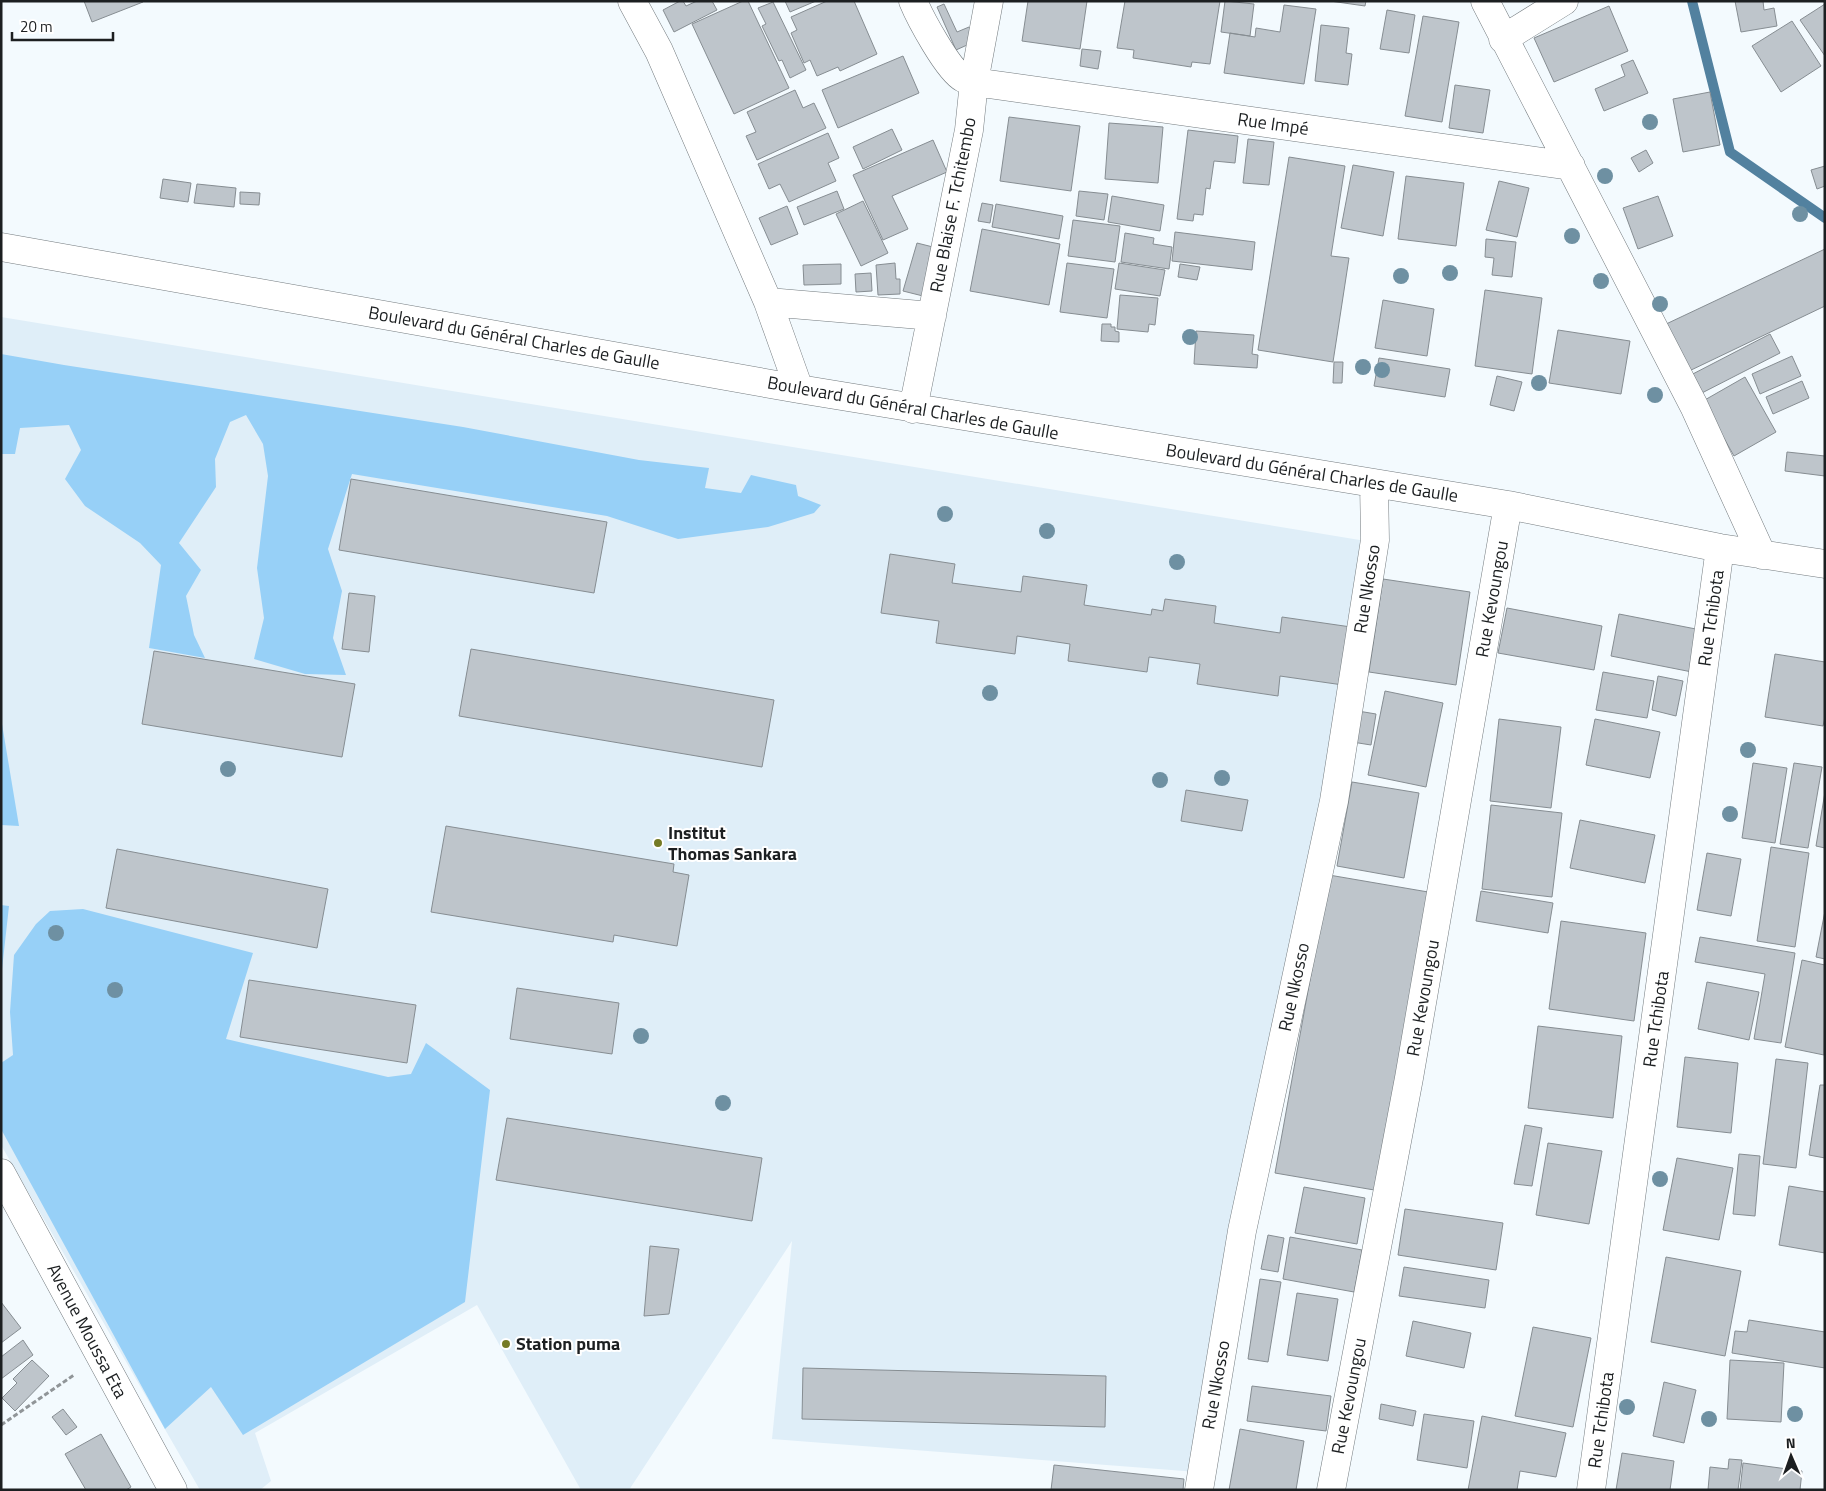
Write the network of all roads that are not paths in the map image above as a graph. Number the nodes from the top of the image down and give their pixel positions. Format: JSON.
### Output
{"nodes":[{"id":1,"x":632,"y":1,"type":"edge"},
{"id":2,"x":912,"y":1,"type":"edge"},
{"id":3,"x":989,"y":1,"type":"edge"},
{"id":4,"x":1485,"y":1,"type":"edge"},
{"id":5,"x":1564,"y":1,"type":"edge"},
{"id":6,"x":1504,"y":39,"type":"junction"},
{"id":7,"x":974,"y":82,"type":"junction"},
{"id":8,"x":1571,"y":166,"type":"junction"},
{"id":9,"x":1,"y":247,"type":"edge"},
{"id":10,"x":768,"y":302,"type":"junction"},
{"id":11,"x":932,"y":316,"type":"junction"},
{"id":12,"x":799,"y":389,"type":"junction"},
{"id":13,"x":914,"y":409,"type":"junction"},
{"id":14,"x":1374,"y":483,"type":"junction"},
{"id":15,"x":1508,"y":505,"type":"junction"},
{"id":16,"x":1720,"y":548,"type":"junction"},
{"id":17,"x":1762,"y":555,"type":"junction"},
{"id":18,"x":1825,"y":564,"type":"edge"},
{"id":19,"x":1,"y":1173,"type":"edge"},
{"id":20,"x":9,"y":1202,"type":"edge"},
{"id":21,"x":173,"y":1490,"type":"edge"},
{"id":22,"x":1199,"y":1490,"type":"edge"},
{"id":23,"x":1331,"y":1490,"type":"edge"},
{"id":24,"x":1591,"y":1490,"type":"edge"}],
"edges":[{"from":1,"to":10,"type":"street"},
{"from":2,"to":7,"type":"street"},
{"from":3,"to":7,"type":"street","name":"Rue Blaise F. Tchitembo"},
{"from":4,"to":6,"type":"street"},
{"from":5,"to":6,"type":"street"},
{"from":6,"to":8,"type":"street"},
{"from":7,"to":8,"type":"street","name":"Rue Impé"},
{"from":7,"to":11,"type":"street","name":"Rue Blaise F. Tchitembo"},
{"from":8,"to":17,"type":"street"},
{"from":9,"to":12,"type":"street","name":"Boulevard du Général Charles de Gaulle"},
{"from":10,"to":11,"type":"street"},
{"from":10,"to":12,"type":"street"},
{"from":11,"to":13,"type":"street","name":"Rue Blaise F. Tchitembo"},
{"from":12,"to":13,"type":"street","name":"Boulevard du Général Charles de Gaulle"},
{"from":13,"to":14,"type":"street","name":"Boulevard du Général Charles de Gaulle"},
{"from":14,"to":15,"type":"street","name":"Boulevard du Général Charles de Gaulle"},
{"from":14,"to":22,"type":"street","name":"Rue Nkosso"},
{"from":15,"to":16,"type":"street","name":"Boulevard du Général Charles de Gaulle"},
{"from":15,"to":23,"type":"street","name":"Rue Kevoungou"},
{"from":16,"to":17,"type":"street","name":"Boulevard du Général Charles de Gaulle"},
{"from":16,"to":24,"type":"street","name":"Rue Tchibota"},
{"from":17,"to":18,"type":"street","name":"Boulevard du Général Charles de Gaulle"},
{"from":19,"to":20,"type":"street","name":"Avenue Moussa Eta"},
{"from":20,"to":21,"type":"street","name":"Avenue Moussa Eta"}]}
